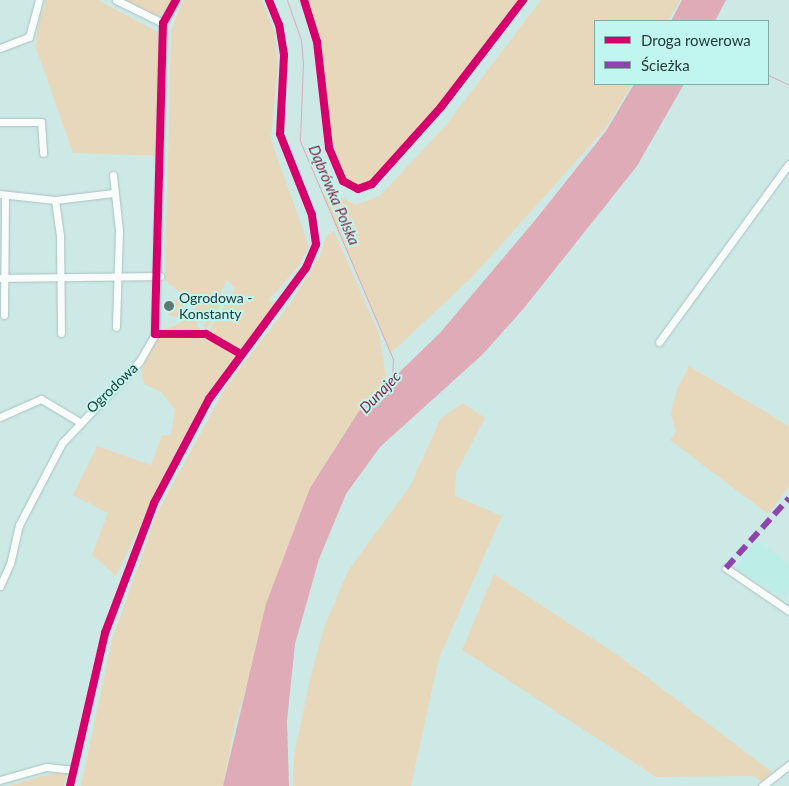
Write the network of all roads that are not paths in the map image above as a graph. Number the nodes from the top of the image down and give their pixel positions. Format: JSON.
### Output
{"nodes":[{"id":1,"x":39,"y":0,"type":"edge"},
{"id":2,"x":116,"y":0,"type":"edge"},
{"id":3,"x":176,"y":0,"type":"edge"},
{"id":4,"x":163,"y":23,"type":"junction"},
{"id":5,"x":0,"y":48,"type":"edge"},
{"id":6,"x":0,"y":122,"type":"edge"},
{"id":7,"x":43,"y":153,"type":"dead end"},
{"id":8,"x":789,"y":164,"type":"edge"},
{"id":9,"x":113,"y":175,"type":"dead end"},
{"id":10,"x":114,"y":193,"type":"junction"},
{"id":11,"x":3,"y":195,"type":"edge"},
{"id":12,"x":55,"y":200,"type":"junction"},
{"id":13,"x":160,"y":276,"type":"junction"},
{"id":14,"x":60,"y":277,"type":"junction"},
{"id":15,"x":117,"y":277,"type":"junction"},
{"id":16,"x":2,"y":278,"type":"edge"},
{"id":17,"x":4,"y":316,"type":"dead end"},
{"id":18,"x":116,"y":327,"type":"dead end"},
{"id":19,"x":61,"y":333,"type":"dead end"},
{"id":20,"x":659,"y":342,"type":"dead end"},
{"id":21,"x":0,"y":417,"type":"edge"},
{"id":22,"x":78,"y":420,"type":"junction"},
{"id":23,"x":726,"y":568,"type":"dead end"},
{"id":24,"x":0,"y":586,"type":"edge"},
{"id":25,"x":789,"y":612,"type":"edge"},
{"id":26,"x":789,"y":765,"type":"edge"},
{"id":27,"x":73,"y":770,"type":"dead end"},
{"id":28,"x":0,"y":780,"type":"edge"},
{"id":29,"x":762,"y":786,"type":"edge"}],
"edges":[{"from":1,"to":5,"type":"street"},
{"from":2,"to":4,"type":"street"},
{"from":3,"to":4,"type":"street"},
{"from":4,"to":13,"type":"street","name":"Ogrodowa"},
{"from":6,"to":7,"type":"street"},
{"from":8,"to":20,"type":"street"},
{"from":9,"to":10,"type":"street"},
{"from":10,"to":12,"type":"street"},
{"from":10,"to":15,"type":"street"},
{"from":11,"to":12,"type":"street"},
{"from":11,"to":16,"type":"street"},
{"from":12,"to":14,"type":"street"},
{"from":13,"to":15,"type":"street"},
{"from":13,"to":22,"type":"street","name":"Ogrodowa"},
{"from":14,"to":15,"type":"street"},
{"from":14,"to":16,"type":"street"},
{"from":14,"to":19,"type":"street"},
{"from":15,"to":18,"type":"street"},
{"from":16,"to":17,"type":"street"},
{"from":21,"to":22,"type":"street"},
{"from":22,"to":24,"type":"street","name":"Ogrodowa"},
{"from":23,"to":25,"type":"street"},
{"from":26,"to":29,"type":"street"},
{"from":27,"to":28,"type":"street"}]}
